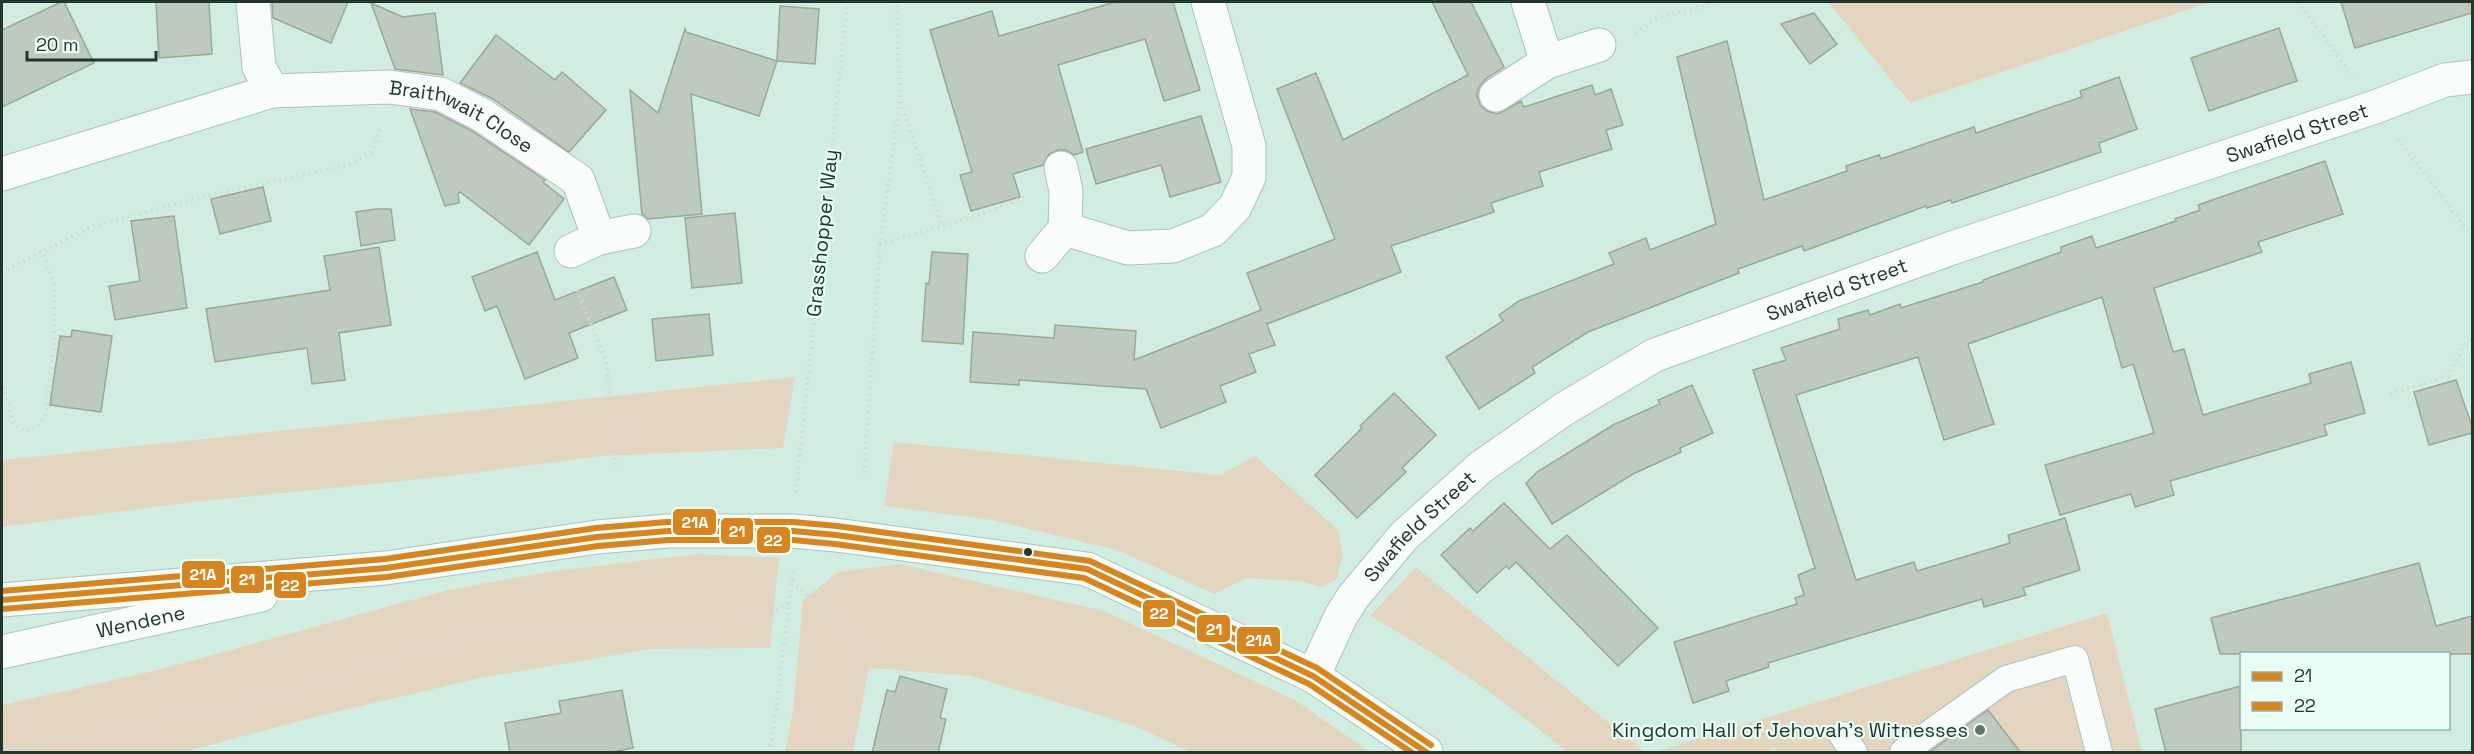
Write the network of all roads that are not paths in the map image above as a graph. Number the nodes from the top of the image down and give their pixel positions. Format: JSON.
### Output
{"nodes":[{"id":1,"x":253,"y":2,"type":"edge"},
{"id":2,"x":1208,"y":2,"type":"edge"},
{"id":3,"x":1528,"y":2,"type":"edge"},
{"id":4,"x":1613,"y":42,"type":"road end"},
{"id":5,"x":1547,"y":62,"type":"junction"},
{"id":6,"x":2472,"y":77,"type":"edge"},
{"id":7,"x":272,"y":91,"type":"junction"},
{"id":8,"x":1496,"y":95,"type":"dead end"},
{"id":9,"x":2,"y":174,"type":"edge"},
{"id":10,"x":1064,"y":179,"type":"road end"},
{"id":11,"x":1065,"y":229,"type":"junction"},
{"id":12,"x":634,"y":231,"type":"dead end"},
{"id":13,"x":1042,"y":256,"type":"dead end"},
{"id":14,"x":386,"y":568,"type":"junction"},
{"id":15,"x":2,"y":600,"type":"edge"},
{"id":16,"x":2,"y":652,"type":"edge"},
{"id":17,"x":1314,"y":676,"type":"junction"},
{"id":18,"x":1426,"y":753,"type":"edge"},
{"id":19,"x":1903,"y":753,"type":"edge"},
{"id":20,"x":2099,"y":753,"type":"edge"}],
"edges":[{"from":1,"to":7,"type":"street"},
{"from":2,"to":11,"type":"street"},
{"from":3,"to":5,"type":"street"},
{"from":4,"to":5,"type":"street"},
{"from":5,"to":8,"type":"street"},
{"from":6,"to":17,"type":"street","name":"Swafield Street"},
{"from":7,"to":9,"type":"street","name":"Braithwait Close"},
{"from":7,"to":12,"type":"street","name":"Braithwait Close"},
{"from":10,"to":11,"type":"street"},
{"from":11,"to":13,"type":"street"},
{"from":14,"to":15,"type":"street","name":"Wendene"},
{"from":14,"to":16,"type":"street","name":"Wendene"},
{"from":14,"to":17,"type":"street","name":"Wendene"},
{"from":17,"to":18,"type":"street","name":"Wendene"},
{"from":19,"to":20,"type":"lane"}]}
